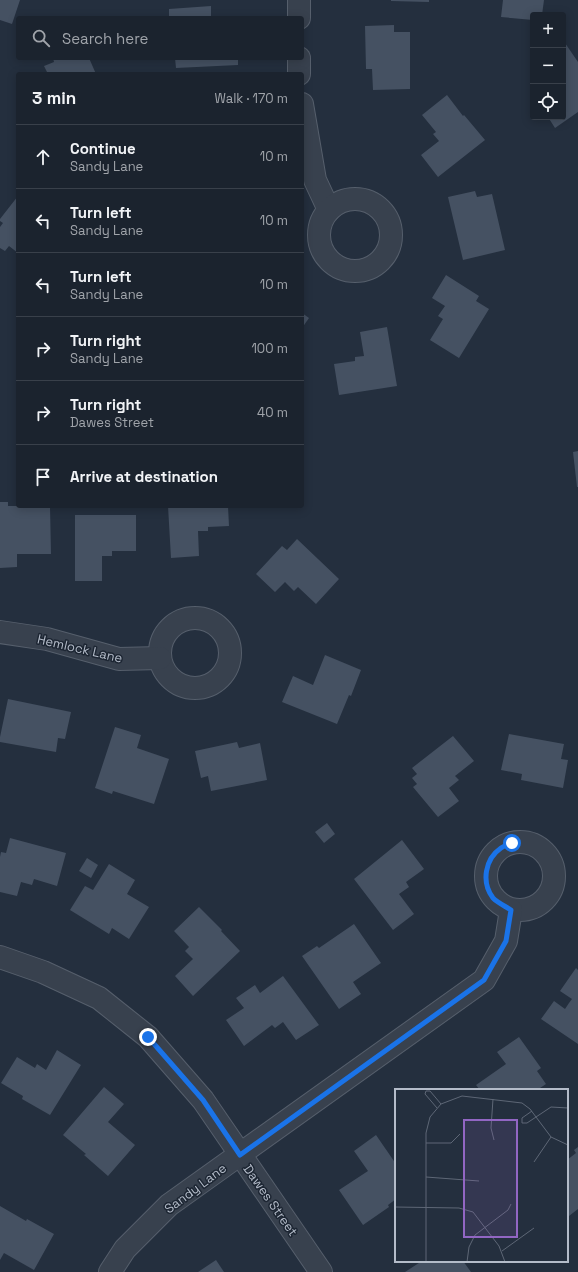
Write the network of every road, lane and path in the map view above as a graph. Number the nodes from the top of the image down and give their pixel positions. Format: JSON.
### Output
{"nodes":[{"id":1,"x":299,"y":0,"type":"edge"},
{"id":2,"x":299,"y":16,"type":"edge"},
{"id":3,"x":299,"y":60,"type":"edge"},
{"id":4,"x":299,"y":72,"type":"edge"},
{"id":5,"x":304,"y":116,"type":"edge"},
{"id":6,"x":329,"y":210,"type":"dead end"},
{"id":7,"x":0,"y":632,"type":"edge"},
{"id":8,"x":160,"y":658,"type":"dead end"},
{"id":9,"x":511,"y":910,"type":"dead end"},
{"id":10,"x":0,"y":957,"type":"edge"},
{"id":11,"x":240,"y":1155,"type":"junction"},
{"id":12,"x":110,"y":1272,"type":"edge"},
{"id":13,"x":321,"y":1272,"type":"edge"}],
"edges":[{"from":1,"to":2,"type":"street"},
{"from":3,"to":4,"type":"street"},
{"from":5,"to":6,"type":"street"},
{"from":7,"to":8,"type":"street","name":"Hemlock Lane"},
{"from":9,"to":11,"type":"street","name":"Sandy Lane"},
{"from":10,"to":11,"type":"street","name":"Dawes Street"},
{"from":11,"to":12,"type":"street","name":"Sandy Lane"},
{"from":11,"to":13,"type":"street","name":"Dawes Street"}]}
